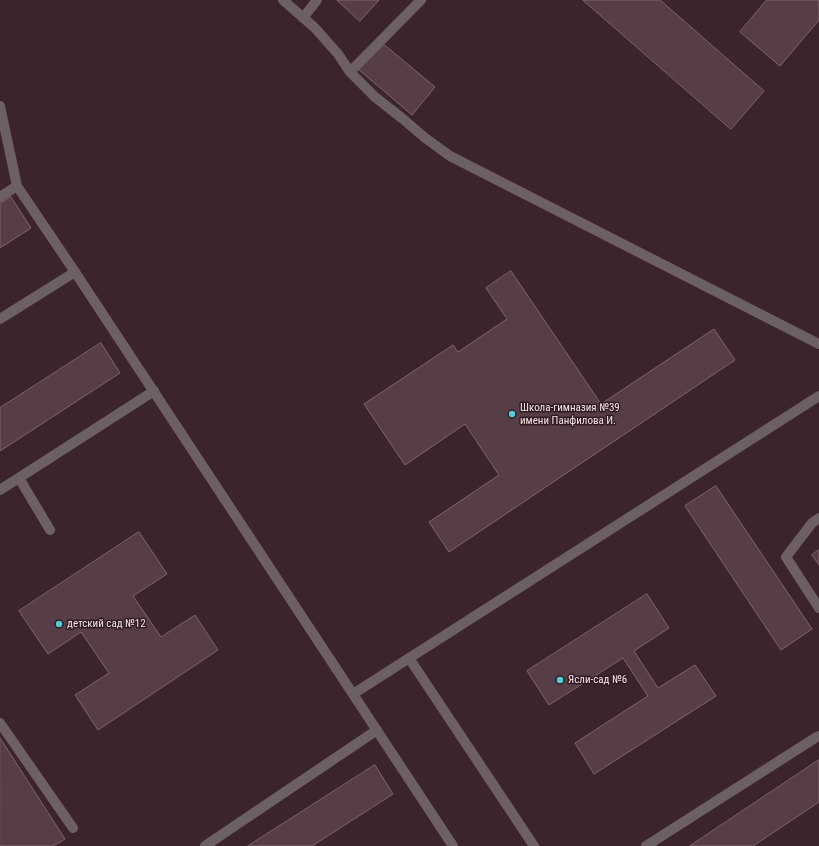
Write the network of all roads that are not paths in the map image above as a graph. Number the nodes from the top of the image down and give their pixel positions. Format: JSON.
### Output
{"nodes":[{"id":1,"x":283,"y":0,"type":"edge"},
{"id":2,"x":317,"y":0,"type":"edge"},
{"id":3,"x":421,"y":0,"type":"edge"},
{"id":4,"x":302,"y":18,"type":"junction"},
{"id":5,"x":350,"y":72,"type":"junction"},
{"id":6,"x":0,"y":106,"type":"edge"},
{"id":7,"x":17,"y":186,"type":"junction"},
{"id":8,"x":0,"y":197,"type":"edge"},
{"id":9,"x":75,"y":272,"type":"junction"},
{"id":10,"x":0,"y":319,"type":"edge"},
{"id":11,"x":819,"y":344,"type":"edge"},
{"id":12,"x":154,"y":391,"type":"junction"},
{"id":13,"x":819,"y":396,"type":"edge"},
{"id":14,"x":19,"y":478,"type":"junction"},
{"id":15,"x":0,"y":490,"type":"edge"},
{"id":16,"x":819,"y":518,"type":"edge"},
{"id":17,"x":50,"y":530,"type":"dead end"},
{"id":18,"x":819,"y":608,"type":"edge"},
{"id":19,"x":410,"y":658,"type":"junction"},
{"id":20,"x":353,"y":694,"type":"junction"},
{"id":21,"x":0,"y":723,"type":"edge"},
{"id":22,"x":376,"y":730,"type":"junction"},
{"id":23,"x":819,"y":736,"type":"edge"},
{"id":24,"x":73,"y":828,"type":"dead end"},
{"id":25,"x":205,"y":846,"type":"edge"},
{"id":26,"x":453,"y":846,"type":"edge"},
{"id":27,"x":534,"y":846,"type":"edge"},
{"id":28,"x":646,"y":846,"type":"edge"}],
"edges":[{"from":1,"to":4,"type":"lane"},
{"from":2,"to":4,"type":"lane"},
{"from":3,"to":5,"type":"lane"},
{"from":4,"to":5,"type":"lane"},
{"from":5,"to":11,"type":"lane"},
{"from":6,"to":7,"type":"lane"},
{"from":7,"to":8,"type":"lane"},
{"from":7,"to":9,"type":"lane"},
{"from":9,"to":10,"type":"lane"},
{"from":9,"to":12,"type":"lane"},
{"from":12,"to":14,"type":"lane"},
{"from":12,"to":20,"type":"lane"},
{"from":13,"to":19,"type":"lane"},
{"from":14,"to":15,"type":"lane"},
{"from":14,"to":17,"type":"lane"},
{"from":16,"to":18,"type":"lane"},
{"from":19,"to":20,"type":"lane"},
{"from":19,"to":27,"type":"lane"},
{"from":20,"to":22,"type":"lane"},
{"from":21,"to":24,"type":"lane"},
{"from":22,"to":25,"type":"lane"},
{"from":22,"to":26,"type":"lane"},
{"from":23,"to":28,"type":"lane"}]}
